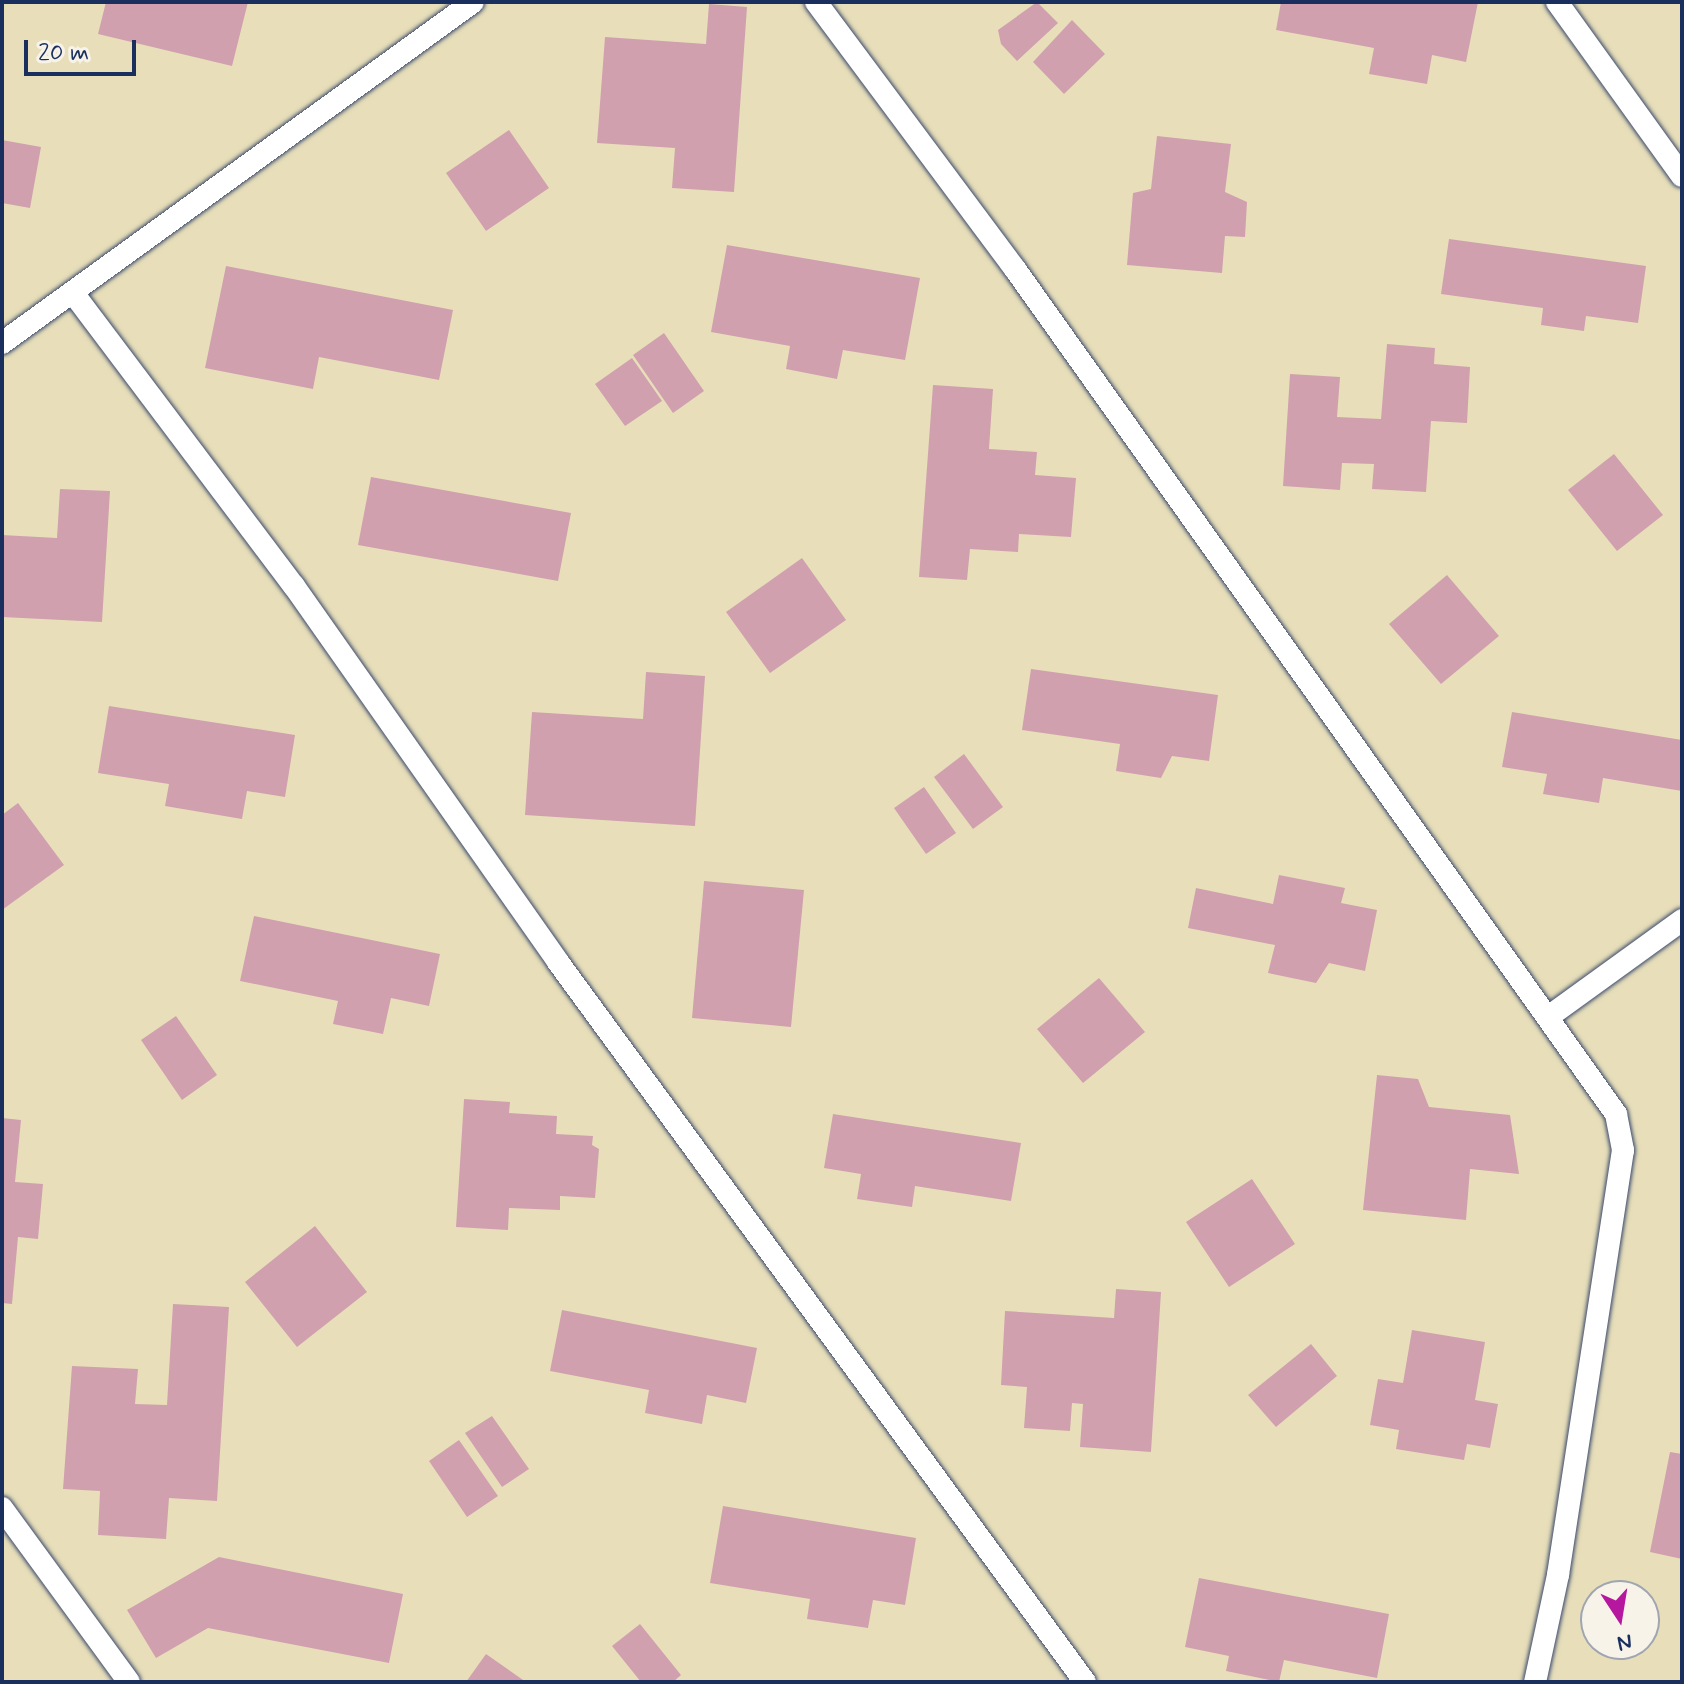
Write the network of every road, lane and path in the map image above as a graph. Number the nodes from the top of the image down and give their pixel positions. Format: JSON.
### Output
{"nodes":[{"id":1,"x":473,"y":2,"type":"edge"},
{"id":2,"x":816,"y":2,"type":"edge"},
{"id":3,"x":1557,"y":2,"type":"edge"},
{"id":4,"x":1682,"y":176,"type":"edge"},
{"id":5,"x":73,"y":293,"type":"junction"},
{"id":6,"x":2,"y":343,"type":"edge"},
{"id":7,"x":1682,"y":920,"type":"edge"},
{"id":8,"x":1551,"y":1015,"type":"junction"},
{"id":9,"x":2,"y":1508,"type":"edge"},
{"id":10,"x":129,"y":1682,"type":"edge"},
{"id":11,"x":1085,"y":1682,"type":"edge"},
{"id":12,"x":1535,"y":1682,"type":"edge"}],
"edges":[{"from":1,"to":5,"type":"lane"},
{"from":2,"to":8,"type":"lane"},
{"from":3,"to":4,"type":"lane"},
{"from":5,"to":6,"type":"lane"},
{"from":5,"to":11,"type":"lane"},
{"from":7,"to":8,"type":"lane"},
{"from":8,"to":12,"type":"lane"},
{"from":9,"to":10,"type":"lane"}]}
